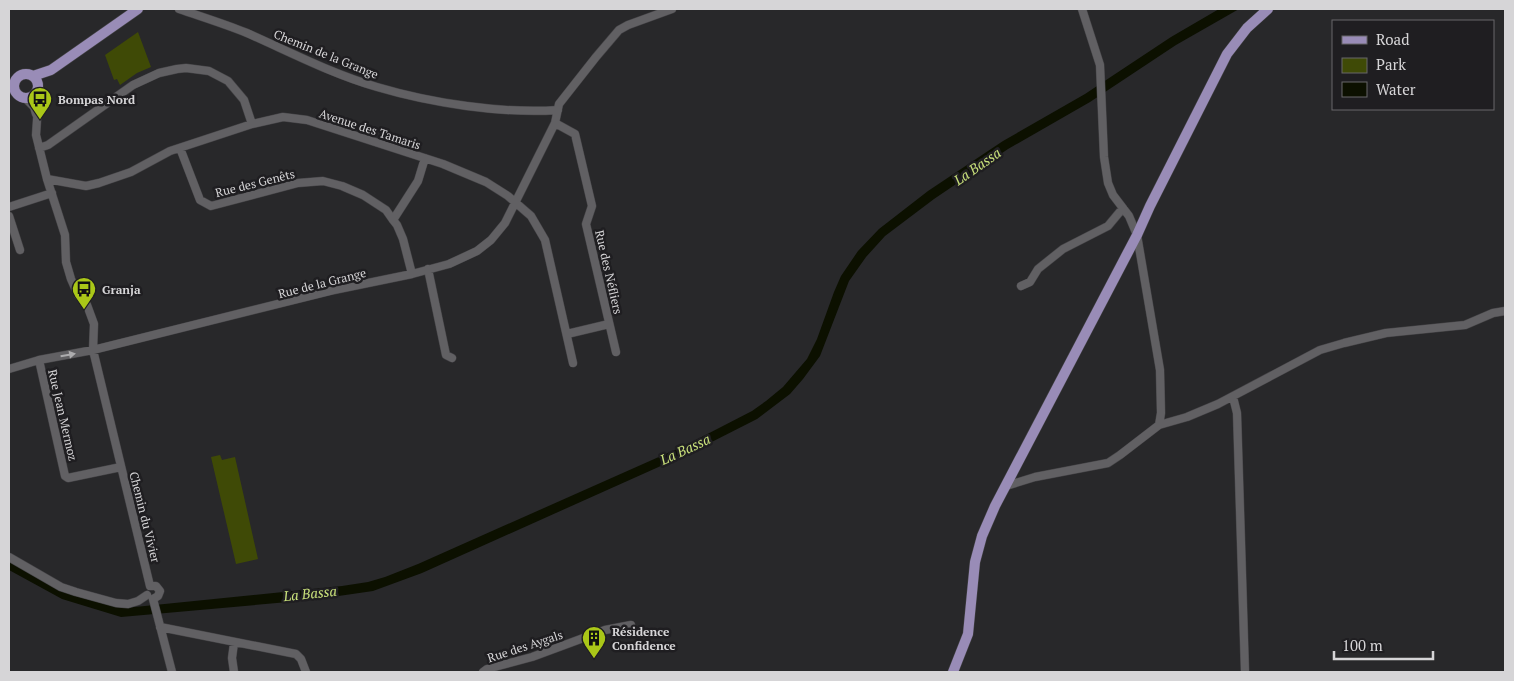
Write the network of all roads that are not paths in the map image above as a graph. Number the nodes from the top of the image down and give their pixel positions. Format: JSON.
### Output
{"nodes":[{"id":1,"x":138,"y":9,"type":"edge"},
{"id":2,"x":179,"y":9,"type":"edge"},
{"id":3,"x":672,"y":9,"type":"edge"},
{"id":4,"x":1082,"y":9,"type":"edge"},
{"id":5,"x":1268,"y":9,"type":"edge"},
{"id":6,"x":51,"y":70,"type":"junction"},
{"id":7,"x":33,"y":76,"type":"junction"},
{"id":8,"x":37,"y":90,"type":"junction"},
{"id":9,"x":11,"y":92,"type":"edge"},
{"id":10,"x":24,"y":98,"type":"junction"},
{"id":11,"x":9,"y":102,"type":"edge"},
{"id":12,"x":558,"y":110,"type":"junction"},
{"id":13,"x":36,"y":116,"type":"junction"},
{"id":14,"x":555,"y":123,"type":"junction"},
{"id":15,"x":252,"y":124,"type":"junction"},
{"id":16,"x":39,"y":148,"type":"junction"},
{"id":17,"x":180,"y":148,"type":"junction"},
{"id":18,"x":425,"y":158,"type":"junction"},
{"id":19,"x":47,"y":178,"type":"junction"},
{"id":20,"x":52,"y":193,"type":"junction"},
{"id":21,"x":516,"y":203,"type":"junction"},
{"id":22,"x":9,"y":207,"type":"edge"},
{"id":23,"x":1123,"y":208,"type":"junction"},
{"id":24,"x":9,"y":216,"type":"edge"},
{"id":25,"x":393,"y":220,"type":"junction"},
{"id":26,"x":1137,"y":235,"type":"junction"},
{"id":27,"x":20,"y":250,"type":"dead end"},
{"id":28,"x":428,"y":270,"type":"junction"},
{"id":29,"x":412,"y":274,"type":"junction"},
{"id":30,"x":1021,"y":286,"type":"dead end"},
{"id":31,"x":1505,"y":311,"type":"edge"},
{"id":32,"x":609,"y":324,"type":"junction"},
{"id":33,"x":567,"y":334,"type":"junction"},
{"id":34,"x":93,"y":350,"type":"junction"},
{"id":35,"x":616,"y":352,"type":"dead end"},
{"id":36,"x":452,"y":358,"type":"dead end"},
{"id":37,"x":39,"y":360,"type":"junction"},
{"id":38,"x":574,"y":363,"type":"dead end"},
{"id":39,"x":9,"y":369,"type":"edge"},
{"id":40,"x":1233,"y":397,"type":"junction"},
{"id":41,"x":1158,"y":425,"type":"junction"},
{"id":42,"x":121,"y":467,"type":"junction"},
{"id":43,"x":1006,"y":486,"type":"junction"},
{"id":44,"x":9,"y":557,"type":"edge"},
{"id":45,"x":150,"y":586,"type":"junction"},
{"id":46,"x":152,"y":599,"type":"junction"},
{"id":47,"x":631,"y":625,"type":"dead end"},
{"id":48,"x":160,"y":627,"type":"junction"},
{"id":49,"x":234,"y":643,"type":"junction"},
{"id":50,"x":172,"y":672,"type":"edge"},
{"id":51,"x":234,"y":672,"type":"edge"},
{"id":52,"x":306,"y":672,"type":"edge"},
{"id":53,"x":483,"y":672,"type":"edge"},
{"id":54,"x":953,"y":672,"type":"edge"},
{"id":55,"x":1245,"y":672,"type":"edge"}],
"edges":[{"from":1,"to":6,"type":"main road"},
{"from":2,"to":12,"type":"street","name":"Chemin de la Grange"},
{"from":3,"to":12,"type":"street","name":"Rue de la Grange"},
{"from":4,"to":23,"type":"street"},
{"from":5,"to":26,"type":"main road"},
{"from":6,"to":7,"type":"main road"},
{"from":6,"to":8,"type":"main road"},
{"from":7,"to":8,"type":"main road"},
{"from":7,"to":9,"type":"main road"},
{"from":8,"to":10,"type":"main road"},
{"from":8,"to":13,"type":"street","name":"Chemin du Vivier"},
{"from":9,"to":10,"type":"main road"},
{"from":10,"to":11,"type":"main road"},
{"from":10,"to":13,"type":"street"},
{"from":12,"to":14,"type":"street","name":"Rue de la Grange"},
{"from":13,"to":16,"type":"street","name":"Chemin du Vivier"},
{"from":14,"to":21,"type":"street","name":"Rue de la Grange"},
{"from":14,"to":32,"type":"street","name":"Rue des Néfliers"},
{"from":15,"to":16,"type":"street"},
{"from":15,"to":17,"type":"street","name":"Avenue des Tamaris"},
{"from":15,"to":18,"type":"street","name":"Avenue des Tamaris"},
{"from":16,"to":19,"type":"street","name":"Chemin du Vivier"},
{"from":17,"to":19,"type":"street","name":"Avenue des Tamaris"},
{"from":17,"to":25,"type":"street","name":"Rue des Genêts"},
{"from":18,"to":21,"type":"street","name":"Avenue des Tamaris"},
{"from":18,"to":25,"type":"street"},
{"from":19,"to":20,"type":"street","name":"Chemin du Vivier"},
{"from":20,"to":22,"type":"street"},
{"from":20,"to":34,"type":"street","name":"Chemin du Vivier"},
{"from":21,"to":28,"type":"street","name":"Rue de la Grange"},
{"from":21,"to":33,"type":"street","name":"Avenue des Tamaris"},
{"from":23,"to":26,"type":"street"},
{"from":23,"to":30,"type":"street"},
{"from":24,"to":27,"type":"street"},
{"from":25,"to":29,"type":"street","name":"Rue des Genêts"},
{"from":26,"to":41,"type":"street"},
{"from":26,"to":43,"type":"main road"},
{"from":28,"to":29,"type":"street","name":"Rue de la Grange"},
{"from":28,"to":36,"type":"street"},
{"from":29,"to":34,"type":"street","name":"Rue de la Grange"},
{"from":31,"to":40,"type":"street"},
{"from":32,"to":33,"type":"street"},
{"from":32,"to":35,"type":"street","name":"Rue des Néfliers"},
{"from":33,"to":38,"type":"street","name":"Avenue des Tamaris"},
{"from":37,"to":34,"type":"street","name":"Rue de la Grange","one_way":true},
{"from":34,"to":42,"type":"street","name":"Chemin du Vivier"},
{"from":37,"to":39,"type":"street","name":"Rue de la Grange"},
{"from":37,"to":42,"type":"street","name":"Rue Jean Mermoz"},
{"from":40,"to":41,"type":"street"},
{"from":40,"to":55,"type":"street"},
{"from":41,"to":43,"type":"street"},
{"from":42,"to":45,"type":"street","name":"Chemin du Vivier"},
{"from":43,"to":54,"type":"main road"},
{"from":44,"to":46,"type":"street"},
{"from":45,"to":46,"type":"street"},
{"from":45,"to":46,"type":"street"},
{"from":46,"to":48,"type":"street"},
{"from":47,"to":53,"type":"street","name":"Rue des Aygals"},
{"from":48,"to":49,"type":"street"},
{"from":48,"to":50,"type":"street"},
{"from":49,"to":51,"type":"street"},
{"from":49,"to":52,"type":"street"}]}
